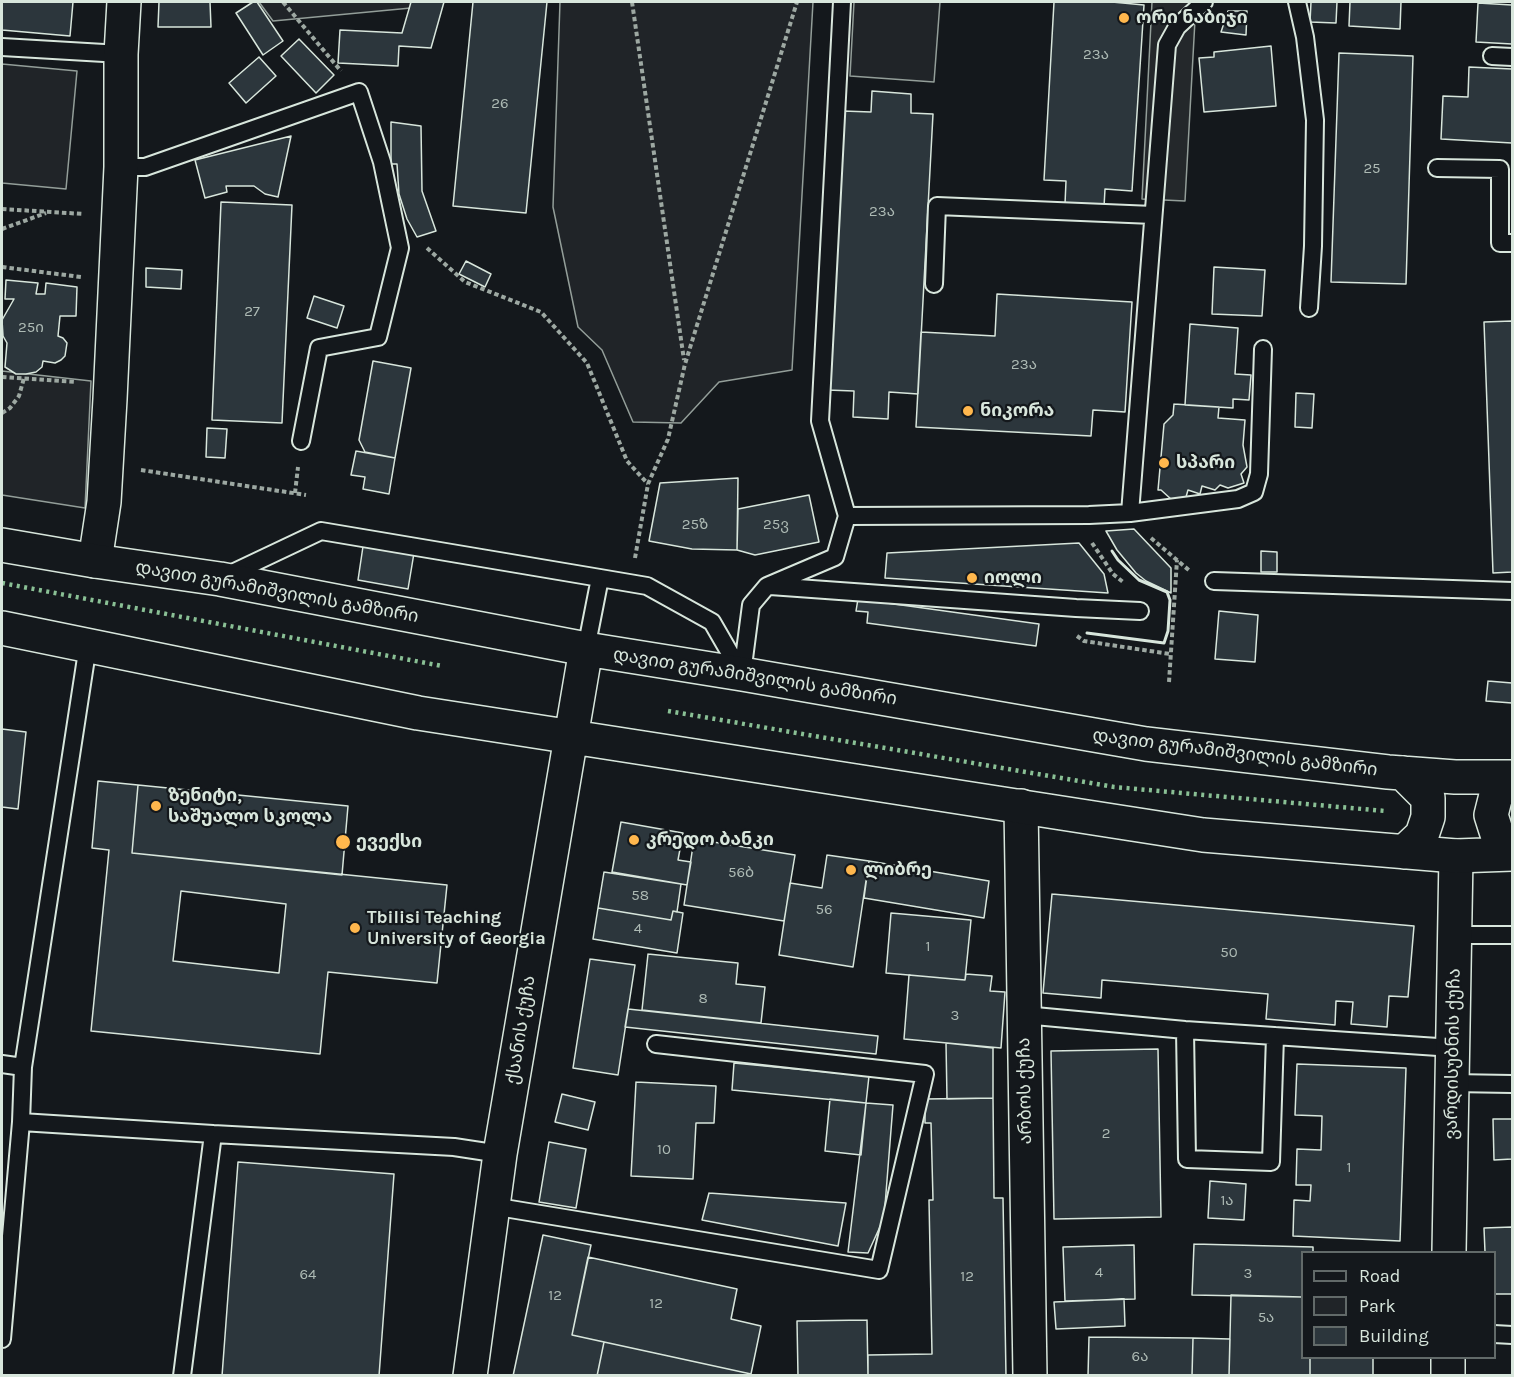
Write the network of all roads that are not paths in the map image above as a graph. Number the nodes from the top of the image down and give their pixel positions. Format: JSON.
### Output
{"nodes":[{"id":1,"x":124,"y":2,"type":"edge"},
{"id":2,"x":842,"y":2,"type":"edge"},
{"id":3,"x":1204,"y":2,"type":"edge"},
{"id":4,"x":1297,"y":2,"type":"edge"},
{"id":5,"x":2,"y":47,"type":"edge"},
{"id":6,"x":121,"y":54,"type":"junction"},
{"id":7,"x":1492,"y":56,"type":"dead end"},
{"id":8,"x":1512,"y":57,"type":"edge"},
{"id":9,"x":121,"y":167,"type":"junction"},
{"id":10,"x":1437,"y":168,"type":"dead end"},
{"id":11,"x":1153,"y":214,"type":"junction"},
{"id":12,"x":1512,"y":243,"type":"edge"},
{"id":13,"x":934,"y":284,"type":"dead end"},
{"id":14,"x":1309,"y":308,"type":"dead end"},
{"id":15,"x":1263,"y":349,"type":"dead end"},
{"id":16,"x":301,"y":441,"type":"dead end"},
{"id":17,"x":1130,"y":513,"type":"junction"},
{"id":18,"x":848,"y":516,"type":"junction"},
{"id":19,"x":2,"y":545,"type":"edge"},
{"id":20,"x":95,"y":561,"type":"junction"},
{"id":21,"x":600,"y":578,"type":"junction"},
{"id":22,"x":220,"y":579,"type":"junction"},
{"id":23,"x":1214,"y":580,"type":"dead end"},
{"id":24,"x":767,"y":586,"type":"junction"},
{"id":25,"x":1512,"y":591,"type":"edge"},
{"id":26,"x":1140,"y":611,"type":"dead end"},
{"id":27,"x":2,"y":628,"type":"edge"},
{"id":28,"x":88,"y":645,"type":"junction"},
{"id":29,"x":586,"y":649,"type":"junction"},
{"id":30,"x":742,"y":674,"type":"junction"},
{"id":31,"x":570,"y":739,"type":"junction"},
{"id":32,"x":1403,"y":773,"type":"junction"},
{"id":33,"x":1512,"y":777,"type":"edge"},
{"id":34,"x":1512,"y":782,"type":"edge"},
{"id":35,"x":1021,"y":806,"type":"junction"},
{"id":36,"x":1404,"y":852,"type":"junction"},
{"id":37,"x":1512,"y":853,"type":"edge"},
{"id":38,"x":1456,"y":856,"type":"junction"},
{"id":39,"x":1455,"y":935,"type":"junction"},
{"id":40,"x":1512,"y":935,"type":"edge"},
{"id":41,"x":1024,"y":1015,"type":"junction"},
{"id":42,"x":1185,"y":1030,"type":"junction"},
{"id":43,"x":1275,"y":1036,"type":"junction"},
{"id":44,"x":656,"y":1044,"type":"dead end"},
{"id":45,"x":1453,"y":1048,"type":"junction"},
{"id":46,"x":2,"y":1064,"type":"edge"},
{"id":47,"x":23,"y":1066,"type":"junction"},
{"id":48,"x":1452,"y":1083,"type":"junction"},
{"id":49,"x":1512,"y":1084,"type":"edge"},
{"id":50,"x":21,"y":1122,"type":"junction"},
{"id":51,"x":213,"y":1134,"type":"junction"},
{"id":52,"x":500,"y":1154,"type":"junction"},
{"id":53,"x":492,"y":1206,"type":"junction"},
{"id":54,"x":7,"y":1217,"type":"edge"},
{"id":55,"x":1449,"y":1251,"type":"edge"},
{"id":56,"x":1496,"y":1334,"type":"edge"},
{"id":57,"x":1512,"y":1335,"type":"edge"},
{"id":58,"x":2,"y":1339,"type":"edge"},
{"id":59,"x":1448,"y":1359,"type":"edge"},
{"id":60,"x":182,"y":1376,"type":"edge"},
{"id":61,"x":470,"y":1376,"type":"edge"},
{"id":62,"x":1030,"y":1376,"type":"edge"},
{"id":63,"x":1448,"y":1376,"type":"edge"}],
"edges":[{"from":1,"to":6,"type":"main road"},
{"from":2,"to":18,"type":"lane"},
{"from":3,"to":11,"type":"lane"},
{"from":4,"to":14,"type":"lane"},
{"from":5,"to":6,"type":"lane"},
{"from":6,"to":9,"type":"main road"},
{"from":7,"to":8,"type":"lane"},
{"from":9,"to":16,"type":"lane"},
{"from":9,"to":20,"type":"main road"},
{"from":10,"to":12,"type":"lane"},
{"from":11,"to":13,"type":"lane"},
{"from":11,"to":17,"type":"lane"},
{"from":15,"to":17,"type":"lane"},
{"from":17,"to":18,"type":"lane"},
{"from":18,"to":24,"type":"lane"},
{"from":19,"to":20,"type":"main road","name":"დავით გურამიშვილის გამზირი"},
{"from":20,"to":22,"type":"main road","name":"დავით გურამიშვილის გამზირი"},
{"from":21,"to":22,"type":"lane"},
{"from":21,"to":29,"type":"lane"},
{"from":21,"to":30,"type":"lane"},
{"from":22,"to":29,"type":"main road","name":"დავით გურამიშვილის გამზირი"},
{"from":23,"to":25,"type":"lane"},
{"from":24,"to":26,"type":"lane"},
{"from":24,"to":30,"type":"lane"},
{"from":27,"to":28,"type":"main road"},
{"from":28,"to":31,"type":"main road"},
{"from":28,"to":47,"type":"lane"},
{"from":29,"to":30,"type":"main road","name":"დავით გურამიშვილის გამზირი"},
{"from":29,"to":31,"type":"main road","name":"ქსანის ქუჩა"},
{"from":30,"to":32,"type":"main road","name":"დავით გურამიშვილის გამზირი"},
{"from":31,"to":35,"type":"main road"},
{"from":31,"to":52,"type":"main road","name":"ქსანის ქუჩა"},
{"from":32,"to":33,"type":"main road","name":"დავით გურამიშვილის გამზირი"},
{"from":32,"to":36,"type":"main road"},
{"from":34,"to":37,"type":"main road"},
{"from":35,"to":36,"type":"main road"},
{"from":35,"to":41,"type":"main road","name":"არბოს ქუჩა"},
{"from":36,"to":38,"type":"main road"},
{"from":37,"to":38,"type":"main road"},
{"from":38,"to":39,"type":"main road","name":"ვარდისუბნის ქუჩა"},
{"from":39,"to":40,"type":"lane"},
{"from":39,"to":45,"type":"main road","name":"ვარდისუბნის ქუჩა"},
{"from":41,"to":42,"type":"lane"},
{"from":41,"to":62,"type":"main road","name":"არბოს ქუჩა"},
{"from":42,"to":43,"type":"lane"},
{"from":42,"to":43,"type":"lane"},
{"from":43,"to":45,"type":"lane"},
{"from":44,"to":53,"type":"lane"},
{"from":45,"to":48,"type":"main road","name":"ვარდისუბნის ქუჩა"},
{"from":46,"to":47,"type":"lane"},
{"from":47,"to":50,"type":"lane"},
{"from":48,"to":49,"type":"lane"},
{"from":48,"to":55,"type":"main road","name":"ვარდისუბნის ქუჩა"},
{"from":50,"to":51,"type":"lane"},
{"from":50,"to":54,"type":"lane"},
{"from":51,"to":52,"type":"lane"},
{"from":51,"to":60,"type":"lane"},
{"from":52,"to":53,"type":"main road","name":"ქსანის ქუჩა"},
{"from":53,"to":61,"type":"main road","name":"ქსანის ქუჩა"},
{"from":54,"to":58,"type":"lane"},
{"from":56,"to":57,"type":"lane"},
{"from":59,"to":63,"type":"main road"}]}
